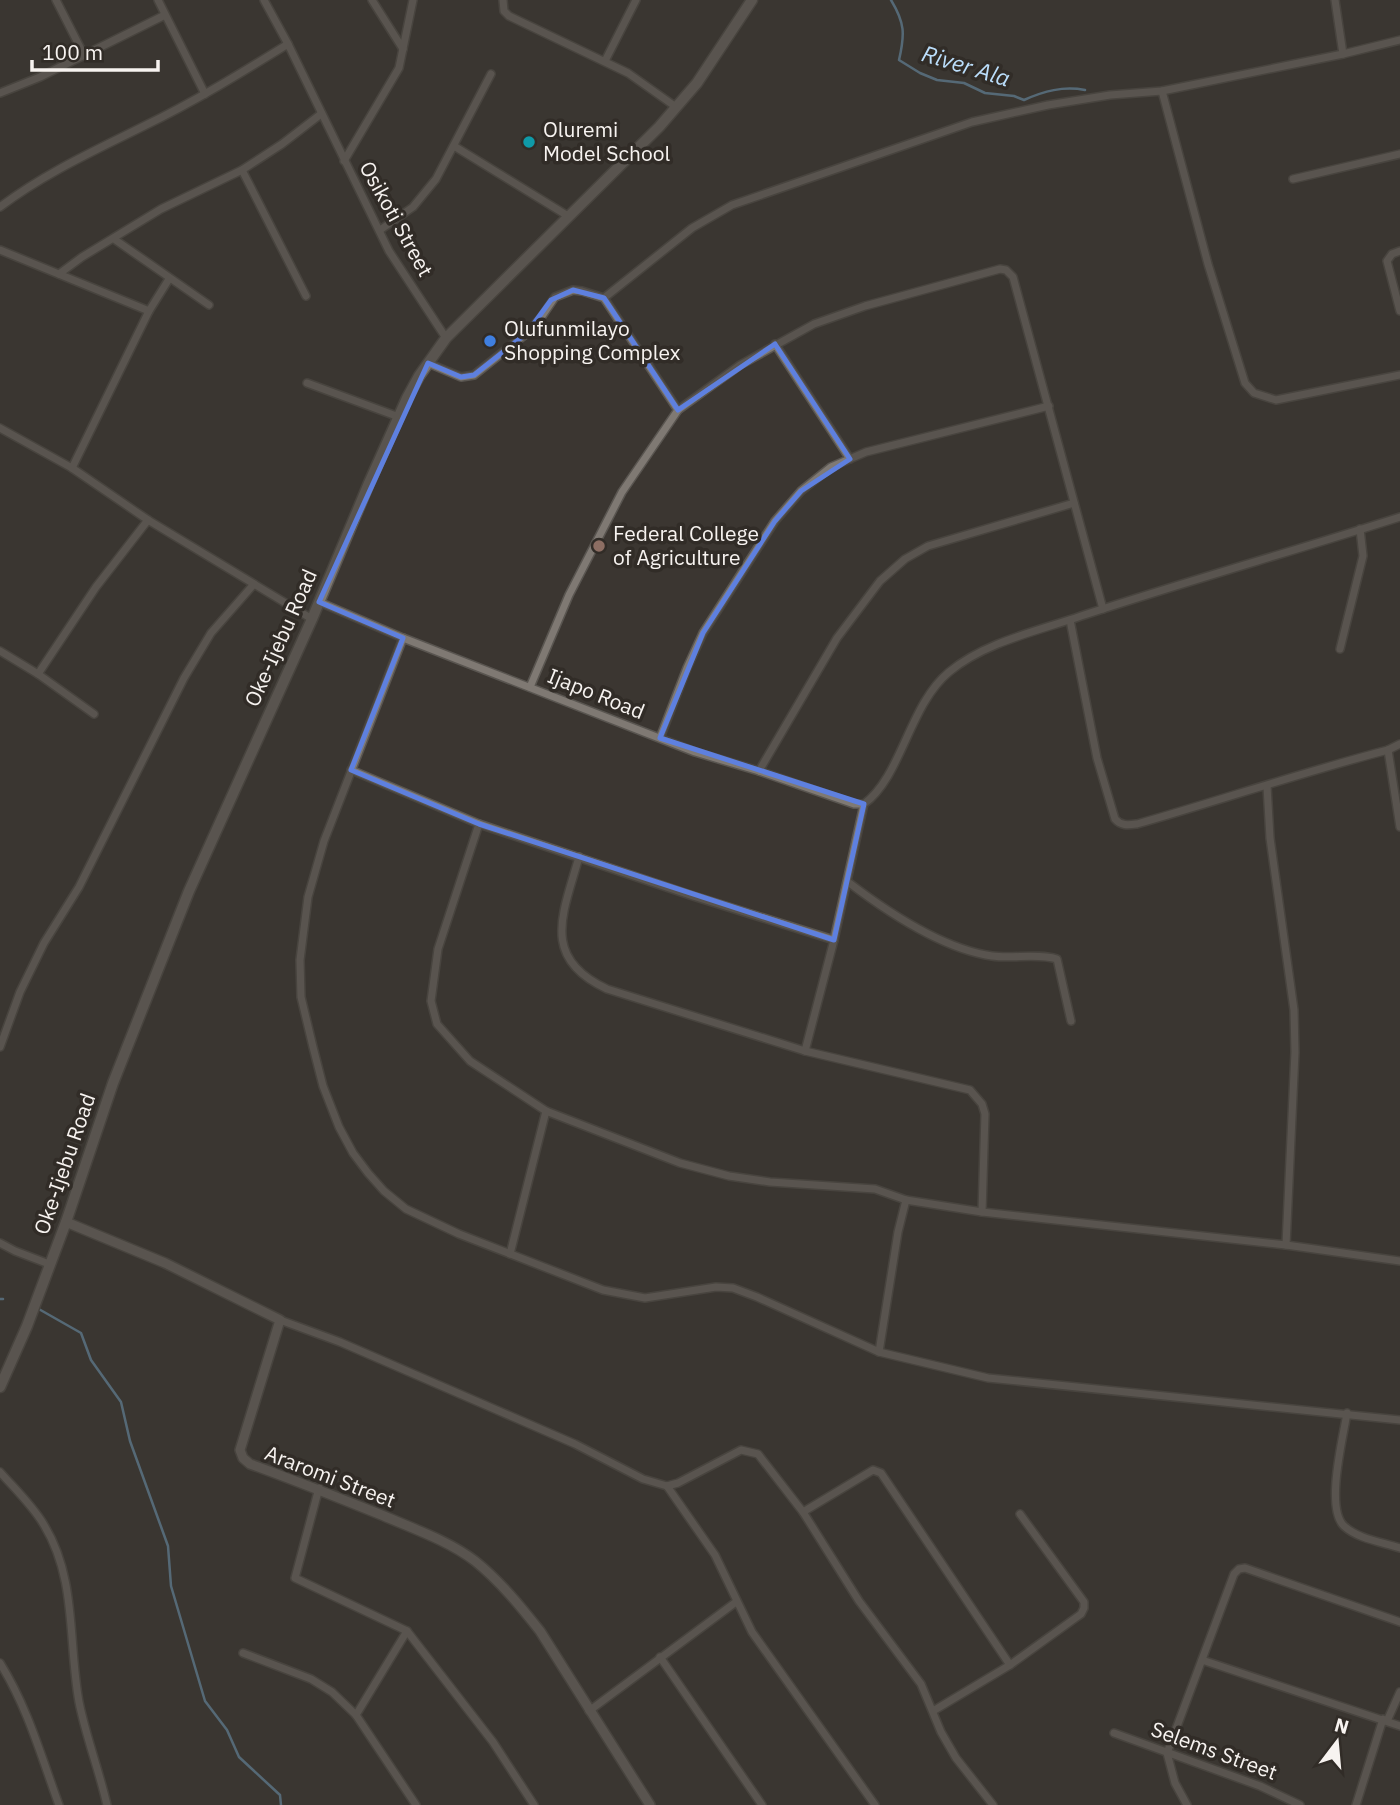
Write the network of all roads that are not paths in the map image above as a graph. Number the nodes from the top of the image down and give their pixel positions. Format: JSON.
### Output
{"nodes":[{"id":1,"x":56,"y":0,"type":"edge"},
{"id":2,"x":158,"y":0,"type":"edge"},
{"id":3,"x":264,"y":0,"type":"edge"},
{"id":4,"x":372,"y":0,"type":"edge"},
{"id":5,"x":413,"y":0,"type":"edge"},
{"id":6,"x":503,"y":0,"type":"edge"},
{"id":7,"x":636,"y":0,"type":"edge"},
{"id":8,"x":752,"y":0,"type":"edge"},
{"id":9,"x":1335,"y":0,"type":"edge"},
{"id":10,"x":165,"y":15,"type":"junction"},
{"id":11,"x":1400,"y":40,"type":"edge"},
{"id":12,"x":288,"y":44,"type":"junction"},
{"id":13,"x":403,"y":49,"type":"junction"},
{"id":14,"x":1343,"y":54,"type":"junction"},
{"id":15,"x":84,"y":55,"type":"junction"},
{"id":16,"x":605,"y":61,"type":"junction"},
{"id":17,"x":491,"y":74,"type":"dead end"},
{"id":18,"x":1162,"y":91,"type":"junction"},
{"id":19,"x":0,"y":93,"type":"edge"},
{"id":20,"x":205,"y":94,"type":"junction"},
{"id":21,"x":676,"y":107,"type":"junction"},
{"id":22,"x":321,"y":114,"type":"junction"},
{"id":23,"x":454,"y":146,"type":"junction"},
{"id":24,"x":1400,"y":155,"type":"edge"},
{"id":25,"x":344,"y":161,"type":"junction"},
{"id":26,"x":242,"y":170,"type":"junction"},
{"id":27,"x":1293,"y":179,"type":"dead end"},
{"id":28,"x":0,"y":207,"type":"edge"},
{"id":29,"x":568,"y":216,"type":"junction"},
{"id":30,"x":380,"y":230,"type":"junction"},
{"id":31,"x":114,"y":239,"type":"junction"},
{"id":32,"x":0,"y":250,"type":"edge"},
{"id":33,"x":1400,"y":251,"type":"edge"},
{"id":34,"x":59,"y":274,"type":"junction"},
{"id":35,"x":169,"y":279,"type":"junction"},
{"id":36,"x":306,"y":296,"type":"dead end"},
{"id":37,"x":604,"y":298,"type":"junction"},
{"id":38,"x":209,"y":305,"type":"dead end"},
{"id":39,"x":149,"y":311,"type":"junction"},
{"id":40,"x":1400,"y":311,"type":"edge"},
{"id":41,"x":446,"y":338,"type":"junction"},
{"id":42,"x":775,"y":344,"type":"junction"},
{"id":43,"x":428,"y":363,"type":"junction"},
{"id":44,"x":1400,"y":375,"type":"edge"},
{"id":45,"x":307,"y":383,"type":"dead end"},
{"id":46,"x":1049,"y":406,"type":"junction"},
{"id":47,"x":678,"y":410,"type":"junction"},
{"id":48,"x":398,"y":417,"type":"junction"},
{"id":49,"x":0,"y":428,"type":"edge"},
{"id":50,"x":849,"y":459,"type":"junction"},
{"id":51,"x":72,"y":468,"type":"junction"},
{"id":52,"x":1074,"y":503,"type":"junction"},
{"id":53,"x":1400,"y":517,"type":"edge"},
{"id":54,"x":148,"y":520,"type":"junction"},
{"id":55,"x":1360,"y":530,"type":"junction"},
{"id":56,"x":254,"y":584,"type":"junction"},
{"id":57,"x":319,"y":602,"type":"junction"},
{"id":58,"x":1103,"y":609,"type":"junction"},
{"id":59,"x":312,"y":619,"type":"junction"},
{"id":60,"x":1070,"y":620,"type":"junction"},
{"id":61,"x":403,"y":638,"type":"junction"},
{"id":62,"x":1340,"y":649,"type":"dead end"},
{"id":63,"x":0,"y":651,"type":"edge"},
{"id":64,"x":38,"y":674,"type":"junction"},
{"id":65,"x":530,"y":687,"type":"junction"},
{"id":66,"x":94,"y":715,"type":"dead end"},
{"id":67,"x":660,"y":738,"type":"junction"},
{"id":68,"x":1400,"y":744,"type":"edge"},
{"id":69,"x":1388,"y":750,"type":"junction"},
{"id":70,"x":351,"y":770,"type":"junction"},
{"id":71,"x":760,"y":771,"type":"junction"},
{"id":72,"x":1267,"y":786,"type":"junction"},
{"id":73,"x":864,"y":804,"type":"junction"},
{"id":74,"x":479,"y":824,"type":"junction"},
{"id":75,"x":1400,"y":827,"type":"edge"},
{"id":76,"x":579,"y":856,"type":"junction"},
{"id":77,"x":848,"y":882,"type":"junction"},
{"id":78,"x":834,"y":940,"type":"junction"},
{"id":79,"x":1071,"y":1021,"type":"dead end"},
{"id":80,"x":0,"y":1047,"type":"edge"},
{"id":81,"x":805,"y":1051,"type":"junction"},
{"id":82,"x":546,"y":1111,"type":"junction"},
{"id":83,"x":906,"y":1200,"type":"junction"},
{"id":84,"x":982,"y":1212,"type":"junction"},
{"id":85,"x":66,"y":1222,"type":"junction"},
{"id":86,"x":0,"y":1243,"type":"edge"},
{"id":87,"x":1286,"y":1245,"type":"junction"},
{"id":88,"x":510,"y":1254,"type":"junction"},
{"id":89,"x":1400,"y":1261,"type":"edge"},
{"id":90,"x":49,"y":1264,"type":"junction"},
{"id":91,"x":280,"y":1320,"type":"junction"},
{"id":92,"x":879,"y":1352,"type":"junction"},
{"id":93,"x":0,"y":1387,"type":"edge"},
{"id":94,"x":1347,"y":1413,"type":"junction"},
{"id":95,"x":1400,"y":1420,"type":"edge"},
{"id":96,"x":0,"y":1472,"type":"edge"},
{"id":97,"x":667,"y":1486,"type":"junction"},
{"id":98,"x":318,"y":1488,"type":"junction"},
{"id":99,"x":803,"y":1512,"type":"junction"},
{"id":100,"x":1020,"y":1514,"type":"dead end"},
{"id":101,"x":1400,"y":1548,"type":"edge"},
{"id":102,"x":736,"y":1602,"type":"junction"},
{"id":103,"x":1400,"y":1622,"type":"edge"},
{"id":104,"x":407,"y":1632,"type":"junction"},
{"id":105,"x":243,"y":1653,"type":"dead end"},
{"id":106,"x":660,"y":1657,"type":"junction"},
{"id":107,"x":1202,"y":1660,"type":"junction"},
{"id":108,"x":0,"y":1663,"type":"edge"},
{"id":109,"x":1010,"y":1665,"type":"junction"},
{"id":110,"x":1400,"y":1692,"type":"edge"},
{"id":111,"x":589,"y":1711,"type":"junction"},
{"id":112,"x":933,"y":1711,"type":"junction"},
{"id":113,"x":356,"y":1715,"type":"junction"},
{"id":114,"x":1385,"y":1720,"type":"junction"},
{"id":115,"x":1400,"y":1726,"type":"edge"},
{"id":116,"x":1114,"y":1733,"type":"dead end"},
{"id":117,"x":1167,"y":1753,"type":"junction"},
{"id":118,"x":59,"y":1805,"type":"edge"},
{"id":119,"x":107,"y":1805,"type":"edge"},
{"id":120,"x":416,"y":1805,"type":"edge"},
{"id":121,"x":534,"y":1805,"type":"edge"},
{"id":122,"x":650,"y":1805,"type":"edge"},
{"id":123,"x":761,"y":1805,"type":"edge"},
{"id":124,"x":875,"y":1805,"type":"edge"},
{"id":125,"x":993,"y":1805,"type":"edge"},
{"id":126,"x":1187,"y":1805,"type":"edge"},
{"id":127,"x":1300,"y":1805,"type":"edge"},
{"id":128,"x":1356,"y":1805,"type":"edge"}],
"edges":[{"from":1,"to":15,"type":"street"},
{"from":2,"to":10,"type":"street"},
{"from":3,"to":12,"type":"street","name":"Osikoti Street"},
{"from":4,"to":13,"type":"street"},
{"from":5,"to":13,"type":"street"},
{"from":6,"to":16,"type":"street"},
{"from":7,"to":16,"type":"street"},
{"from":8,"to":21,"type":"main road","name":"Oke-Ijebu Road"},
{"from":9,"to":14,"type":"street"},
{"from":10,"to":15,"type":"street"},
{"from":10,"to":20,"type":"street"},
{"from":11,"to":14,"type":"street"},
{"from":12,"to":20,"type":"street"},
{"from":12,"to":22,"type":"street","name":"Osikoti Street"},
{"from":13,"to":25,"type":"street"},
{"from":14,"to":18,"type":"street"},
{"from":15,"to":19,"type":"street"},
{"from":16,"to":21,"type":"street"},
{"from":17,"to":23,"type":"street"},
{"from":18,"to":37,"type":"street"},
{"from":18,"to":44,"type":"street"},
{"from":20,"to":28,"type":"street"},
{"from":21,"to":29,"type":"main road","name":"Oke-Ijebu Road"},
{"from":22,"to":25,"type":"street","name":"Osikoti Street"},
{"from":22,"to":26,"type":"street"},
{"from":23,"to":29,"type":"street"},
{"from":23,"to":30,"type":"street"},
{"from":24,"to":27,"type":"street"},
{"from":25,"to":30,"type":"street","name":"Osikoti Street"},
{"from":26,"to":31,"type":"street"},
{"from":26,"to":36,"type":"street"},
{"from":29,"to":41,"type":"main road","name":"Oke-Ijebu Road"},
{"from":30,"to":41,"type":"street","name":"Osikoti Street"},
{"from":31,"to":34,"type":"street"},
{"from":31,"to":35,"type":"street"},
{"from":32,"to":34,"type":"street"},
{"from":33,"to":40,"type":"street"},
{"from":34,"to":39,"type":"street"},
{"from":35,"to":38,"type":"street"},
{"from":35,"to":39,"type":"street"},
{"from":37,"to":43,"type":"street"},
{"from":37,"to":47,"type":"street"},
{"from":39,"to":51,"type":"street"},
{"from":41,"to":43,"type":"main road","name":"Oke-Ijebu Road"},
{"from":42,"to":46,"type":"street"},
{"from":42,"to":47,"type":"street"},
{"from":42,"to":50,"type":"street"},
{"from":43,"to":48,"type":"main road","name":"Oke-Ijebu Road"},
{"from":45,"to":48,"type":"street"},
{"from":46,"to":50,"type":"street"},
{"from":46,"to":52,"type":"street"},
{"from":47,"to":65,"type":"street"},
{"from":48,"to":57,"type":"main road","name":"Oke-Ijebu Road"},
{"from":49,"to":51,"type":"street"},
{"from":50,"to":67,"type":"street"},
{"from":51,"to":54,"type":"street"},
{"from":52,"to":58,"type":"street"},
{"from":52,"to":71,"type":"street"},
{"from":53,"to":55,"type":"street"},
{"from":54,"to":56,"type":"street"},
{"from":54,"to":64,"type":"street"},
{"from":55,"to":58,"type":"street"},
{"from":55,"to":62,"type":"street"},
{"from":56,"to":59,"type":"street"},
{"from":56,"to":80,"type":"street"},
{"from":57,"to":59,"type":"main road","name":"Oke-Ijebu Road"},
{"from":57,"to":61,"type":"street","name":"Ijapo Road"},
{"from":58,"to":60,"type":"street"},
{"from":59,"to":85,"type":"main road","name":"Oke-Ijebu Road"},
{"from":60,"to":72,"type":"street"},
{"from":60,"to":73,"type":"street"},
{"from":61,"to":65,"type":"street","name":"Ijapo Road"},
{"from":61,"to":70,"type":"street"},
{"from":63,"to":64,"type":"street"},
{"from":64,"to":66,"type":"street"},
{"from":65,"to":67,"type":"street","name":"Ijapo Road"},
{"from":67,"to":71,"type":"street","name":"Ijapo Road"},
{"from":68,"to":69,"type":"street"},
{"from":69,"to":72,"type":"street"},
{"from":69,"to":75,"type":"street"},
{"from":70,"to":74,"type":"street"},
{"from":70,"to":88,"type":"street"},
{"from":71,"to":73,"type":"street","name":"Ijapo Road"},
{"from":72,"to":87,"type":"street"},
{"from":73,"to":77,"type":"street"},
{"from":74,"to":76,"type":"street"},
{"from":74,"to":82,"type":"street"},
{"from":76,"to":78,"type":"street"},
{"from":76,"to":81,"type":"street"},
{"from":77,"to":78,"type":"street"},
{"from":77,"to":79,"type":"street"},
{"from":78,"to":81,"type":"street"},
{"from":81,"to":84,"type":"street"},
{"from":82,"to":83,"type":"street"},
{"from":82,"to":88,"type":"street"},
{"from":83,"to":84,"type":"street"},
{"from":83,"to":92,"type":"street"},
{"from":84,"to":87,"type":"street"},
{"from":85,"to":90,"type":"main road","name":"Oke-Ijebu Road"},
{"from":85,"to":91,"type":"street"},
{"from":86,"to":90,"type":"street"},
{"from":87,"to":89,"type":"street"},
{"from":88,"to":92,"type":"street"},
{"from":90,"to":93,"type":"main road","name":"Oke-Ijebu Road"},
{"from":91,"to":97,"type":"street"},
{"from":91,"to":98,"type":"street","name":"Araromi Street"},
{"from":92,"to":94,"type":"street"},
{"from":94,"to":95,"type":"street"},
{"from":94,"to":101,"type":"street"},
{"from":96,"to":119,"type":"street"},
{"from":97,"to":99,"type":"street"},
{"from":97,"to":102,"type":"street"},
{"from":98,"to":104,"type":"street"},
{"from":98,"to":111,"type":"street","name":"Araromi Street"},
{"from":99,"to":109,"type":"street"},
{"from":99,"to":112,"type":"street"},
{"from":100,"to":109,"type":"street"},
{"from":102,"to":106,"type":"street"},
{"from":102,"to":124,"type":"street"},
{"from":103,"to":107,"type":"street"},
{"from":104,"to":113,"type":"street"},
{"from":104,"to":121,"type":"street"},
{"from":105,"to":113,"type":"street"},
{"from":106,"to":111,"type":"street"},
{"from":106,"to":123,"type":"street"},
{"from":107,"to":114,"type":"street"},
{"from":107,"to":117,"type":"street"},
{"from":108,"to":118,"type":"street"},
{"from":109,"to":112,"type":"street"},
{"from":110,"to":114,"type":"street"},
{"from":111,"to":122,"type":"street","name":"Araromi Street"},
{"from":112,"to":125,"type":"street"},
{"from":113,"to":120,"type":"street"},
{"from":114,"to":115,"type":"street"},
{"from":114,"to":128,"type":"street"},
{"from":116,"to":117,"type":"street","name":"Selems Street"},
{"from":117,"to":126,"type":"street"},
{"from":117,"to":127,"type":"street","name":"Selems Street"}]}
